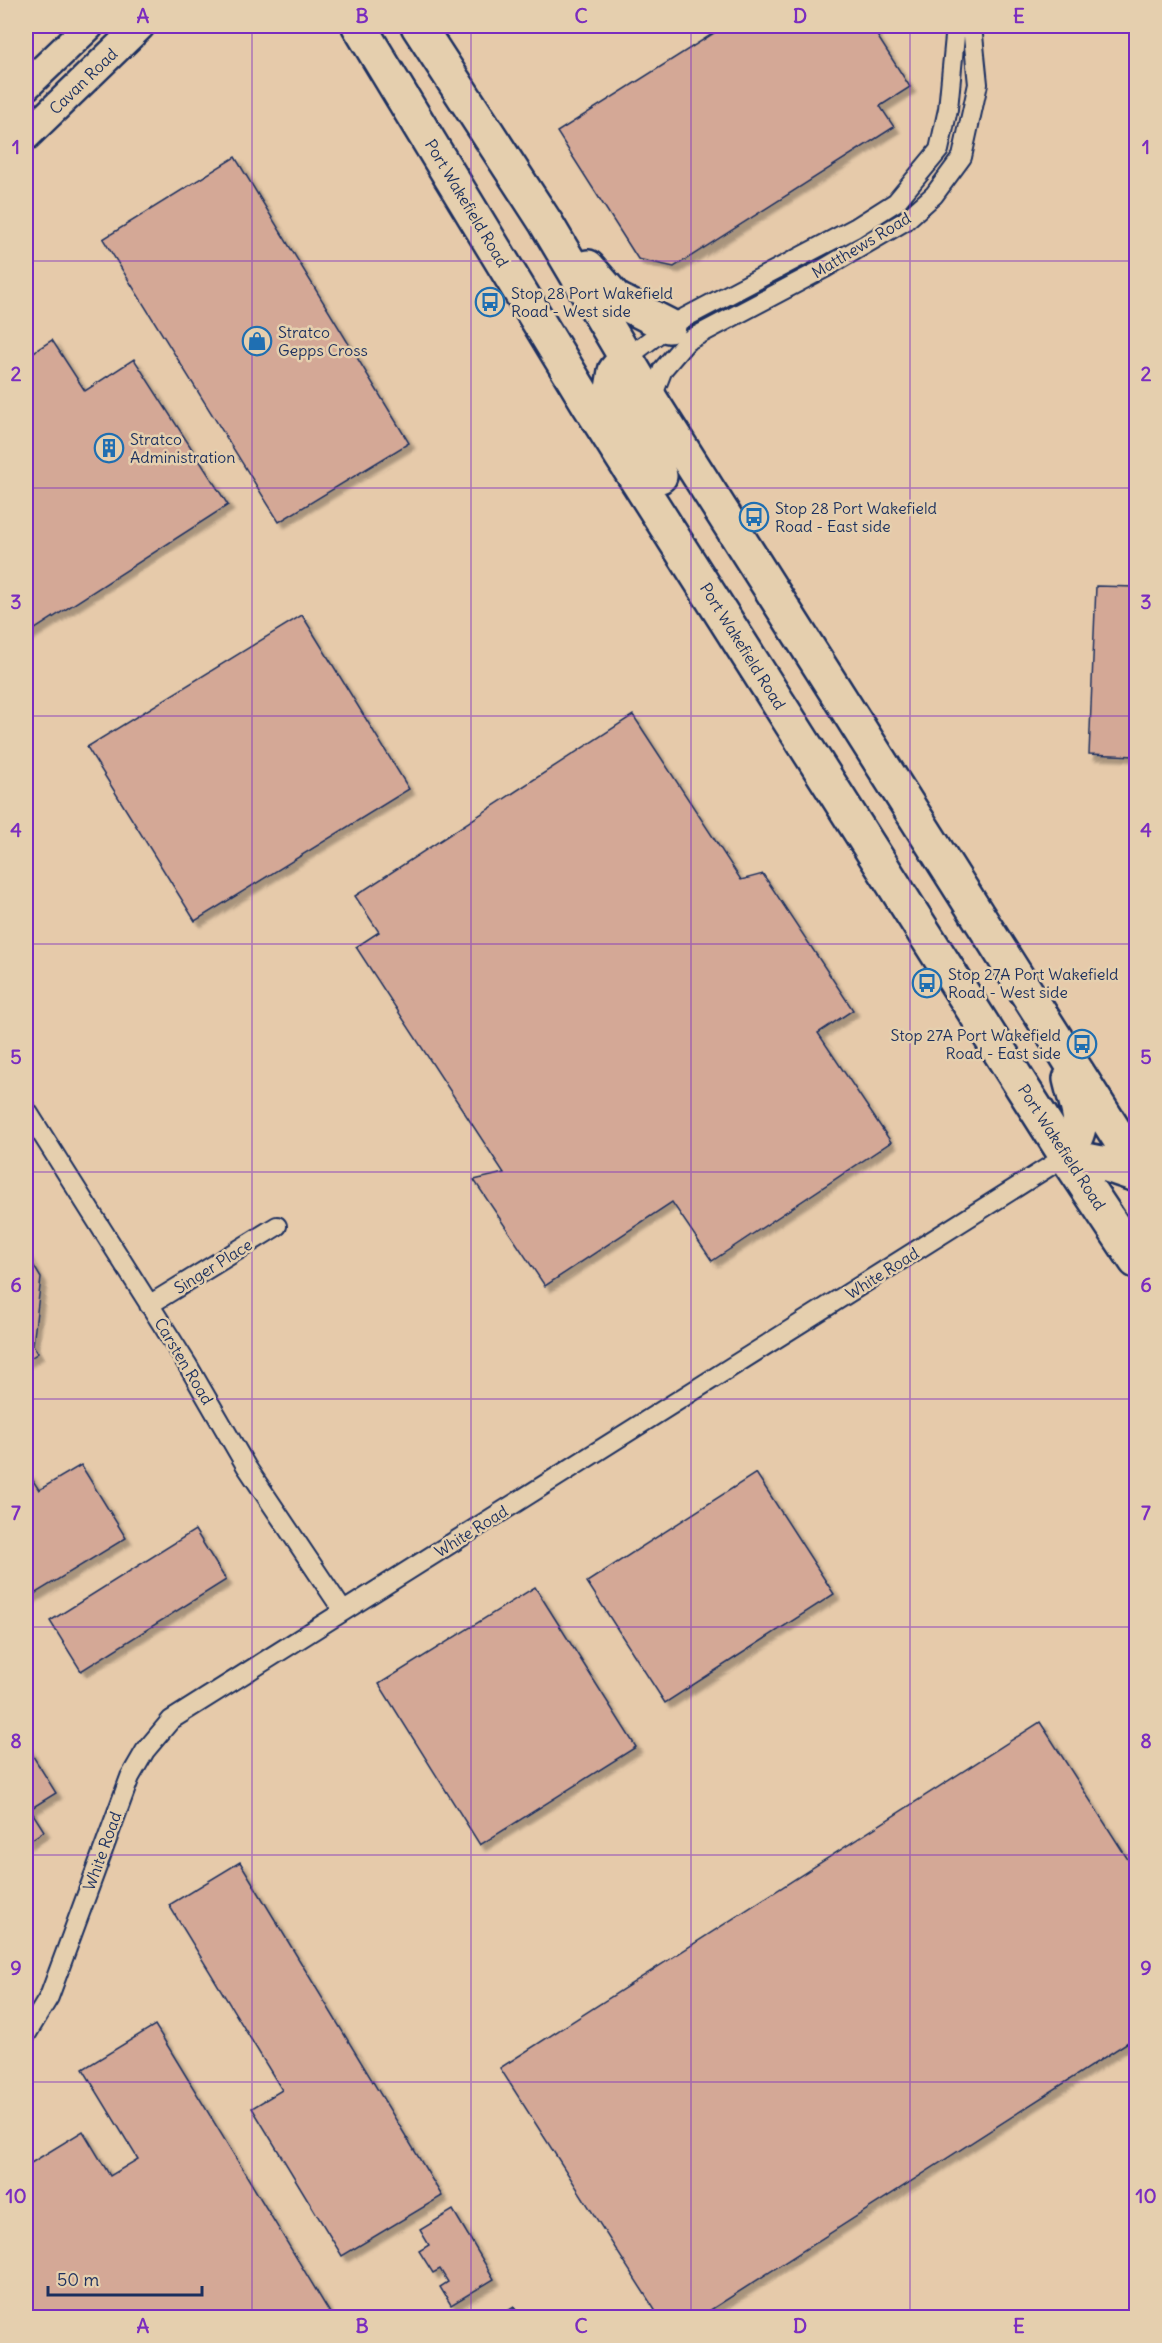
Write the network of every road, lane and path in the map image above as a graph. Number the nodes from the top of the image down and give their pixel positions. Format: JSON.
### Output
{"nodes":[{"id":1,"x":89,"y":26,"type":"edge"},
{"id":2,"x":140,"y":26,"type":"edge"},
{"id":3,"x":359,"y":26,"type":"edge"},
{"id":4,"x":956,"y":26,"type":"edge"},
{"id":5,"x":972,"y":26,"type":"edge"},
{"id":6,"x":420,"y":31,"type":"edge"},
{"id":7,"x":26,"y":86,"type":"edge"},
{"id":8,"x":26,"y":136,"type":"edge"},
{"id":9,"x":546,"y":223,"type":"junction"},
{"id":10,"x":669,"y":326,"type":"junction"},
{"id":11,"x":625,"y":360,"type":"junction"},
{"id":12,"x":651,"y":400,"type":"junction"},
{"id":13,"x":674,"y":536,"type":"junction"},
{"id":14,"x":1064,"y":1052,"type":"junction"},
{"id":15,"x":26,"y":1109,"type":"edge"},
{"id":16,"x":1066,"y":1156,"type":"junction"},
{"id":17,"x":1137,"y":1165,"type":"edge"},
{"id":18,"x":1137,"y":1175,"type":"edge"},
{"id":19,"x":278,"y":1226,"type":"dead end"},
{"id":20,"x":1137,"y":1261,"type":"edge"},
{"id":21,"x":149,"y":1305,"type":"junction"},
{"id":22,"x":343,"y":1611,"type":"junction"},
{"id":23,"x":26,"y":2035,"type":"edge"}],
"edges":[{"from":1,"to":7,"type":"main road"},
{"from":2,"to":8,"type":"main road","name":"Cavan Road"},
{"from":3,"to":13,"type":"highway","name":"Port Wakefield Road"},
{"from":4,"to":10,"type":"street","name":"Matthews Road"},
{"from":5,"to":12,"type":"street","name":"Matthews Road"},
{"from":6,"to":9,"type":"highway"},
{"from":9,"to":10,"type":"highway"},
{"from":9,"to":11,"type":"highway"},
{"from":10,"to":11,"type":"street","name":"Matthews Road"},
{"from":11,"to":12,"type":"highway"},
{"from":11,"to":13,"type":"highway"},
{"from":12,"to":14,"type":"highway"},
{"from":13,"to":16,"type":"highway","name":"Port Wakefield Road"},
{"from":14,"to":16,"type":"highway"},
{"from":14,"to":17,"type":"highway"},
{"from":15,"to":21,"type":"street","name":"Carsten Road"},
{"from":16,"to":18,"type":"highway"},
{"from":16,"to":20,"type":"highway","name":"Port Wakefield Road"},
{"from":16,"to":22,"type":"street","name":"White Road"},
{"from":19,"to":21,"type":"street","name":"Singer Place"},
{"from":21,"to":22,"type":"street","name":"Carsten Road"},
{"from":22,"to":23,"type":"street","name":"White Road"}]}
